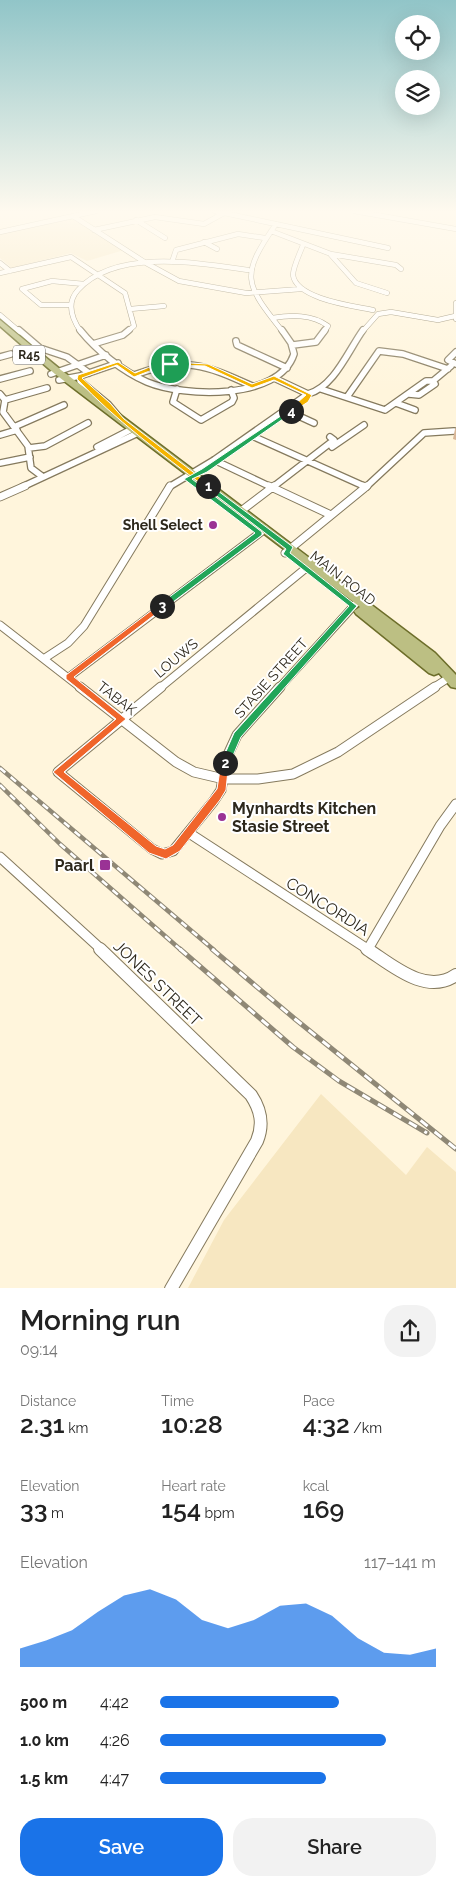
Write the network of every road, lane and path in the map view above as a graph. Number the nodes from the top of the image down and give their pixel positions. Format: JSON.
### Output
{"nodes":[{"id":1,"x":10,"y":271,"type":"edge"},
{"id":2,"x":95,"y":271,"type":"edge"},
{"id":3,"x":113,"y":271,"type":"edge"},
{"id":4,"x":161,"y":271,"type":"edge"},
{"id":5,"x":248,"y":271,"type":"edge"},
{"id":6,"x":293,"y":271,"type":"edge"},
{"id":7,"x":345,"y":271,"type":"edge"},
{"id":8,"x":0,"y":274,"type":"edge"},
{"id":9,"x":101,"y":275,"type":"junction"},
{"id":10,"x":84,"y":284,"type":"junction"},
{"id":11,"x":301,"y":289,"type":"junction"},
{"id":12,"x":253,"y":293,"type":"junction"},
{"id":13,"x":387,"y":293,"type":"dead end"},
{"id":14,"x":456,"y":303,"type":"edge"},
{"id":15,"x":71,"y":305,"type":"junction"},
{"id":16,"x":164,"y":306,"type":"dead end"},
{"id":17,"x":130,"y":309,"type":"junction"},
{"id":18,"x":373,"y":310,"type":"dead end"},
{"id":19,"x":0,"y":315,"type":"edge"},
{"id":20,"x":455,"y":317,"type":"edge"},
{"id":21,"x":272,"y":318,"type":"junction"},
{"id":22,"x":0,"y":322,"type":"edge"},
{"id":23,"x":0,"y":328,"type":"edge"},
{"id":24,"x":236,"y":341,"type":"dead end"},
{"id":25,"x":93,"y":344,"type":"junction"},
{"id":26,"x":293,"y":345,"type":"junction"},
{"id":27,"x":456,"y":352,"type":"edge"},
{"id":28,"x":11,"y":354,"type":"dead end"},
{"id":29,"x":106,"y":355,"type":"junction"},
{"id":30,"x":0,"y":357,"type":"edge"},
{"id":31,"x":118,"y":363,"type":"junction"},
{"id":32,"x":78,"y":364,"type":"junction"},
{"id":33,"x":452,"y":367,"type":"edge"},
{"id":34,"x":287,"y":368,"type":"junction"},
{"id":35,"x":30,"y":371,"type":"dead end"},
{"id":36,"x":89,"y":373,"type":"junction"},
{"id":37,"x":134,"y":375,"type":"junction"},
{"id":38,"x":59,"y":376,"type":"junction"},
{"id":39,"x":80,"y":376,"type":"junction"},
{"id":40,"x":274,"y":378,"type":"junction"},
{"id":41,"x":0,"y":379,"type":"edge"},
{"id":42,"x":252,"y":386,"type":"junction"},
{"id":43,"x":47,"y":388,"type":"dead end"},
{"id":44,"x":177,"y":389,"type":"junction"},
{"id":45,"x":230,"y":390,"type":"junction"},
{"id":46,"x":320,"y":390,"type":"junction"},
{"id":47,"x":0,"y":394,"type":"edge"},
{"id":48,"x":309,"y":394,"type":"junction"},
{"id":49,"x":347,"y":398,"type":"junction"},
{"id":50,"x":5,"y":400,"type":"junction"},
{"id":51,"x":396,"y":403,"type":"junction"},
{"id":52,"x":64,"y":405,"type":"dead end"},
{"id":53,"x":1,"y":410,"type":"edge"},
{"id":54,"x":415,"y":410,"type":"dead end"},
{"id":55,"x":287,"y":412,"type":"junction"},
{"id":56,"x":122,"y":420,"type":"junction"},
{"id":57,"x":88,"y":423,"type":"dead end"},
{"id":58,"x":314,"y":423,"type":"dead end"},
{"id":59,"x":364,"y":425,"type":"dead end"},
{"id":60,"x":16,"y":429,"type":"junction"},
{"id":61,"x":454,"y":431,"type":"dead end"},
{"id":62,"x":132,"y":432,"type":"junction"},
{"id":63,"x":0,"y":435,"type":"edge"},
{"id":64,"x":251,"y":436,"type":"junction"},
{"id":65,"x":330,"y":437,"type":"dead end"},
{"id":66,"x":29,"y":448,"type":"junction"},
{"id":67,"x":322,"y":448,"type":"junction"},
{"id":68,"x":30,"y":457,"type":"junction"},
{"id":69,"x":307,"y":460,"type":"junction"},
{"id":70,"x":216,"y":461,"type":"junction"},
{"id":71,"x":0,"y":463,"type":"edge"},
{"id":72,"x":41,"y":476,"type":"junction"},
{"id":73,"x":187,"y":477,"type":"junction"},
{"id":74,"x":272,"y":487,"type":"junction"},
{"id":75,"x":366,"y":487,"type":"junction"},
{"id":76,"x":0,"y":493,"type":"edge"},
{"id":77,"x":0,"y":497,"type":"edge"},
{"id":78,"x":241,"y":511,"type":"junction"},
{"id":79,"x":331,"y":514,"type":"junction"},
{"id":80,"x":262,"y":531,"type":"junction"},
{"id":81,"x":288,"y":551,"type":"junction"},
{"id":82,"x":308,"y":566,"type":"junction"},
{"id":83,"x":356,"y":603,"type":"junction"},
{"id":84,"x":0,"y":625,"type":"edge"},
{"id":85,"x":45,"y":658,"type":"junction"},
{"id":86,"x":68,"y":677,"type":"junction"},
{"id":87,"x":452,"y":681,"type":"edge"},
{"id":88,"x":122,"y":719,"type":"junction"},
{"id":89,"x":58,"y":772,"type":"joint"},
{"id":90,"x":224,"y":778,"type":"junction"},
{"id":91,"x":456,"y":804,"type":"edge"},
{"id":92,"x":189,"y":833,"type":"junction"},
{"id":93,"x":0,"y":857,"type":"edge"},
{"id":94,"x":368,"y":949,"type":"junction"},
{"id":95,"x":456,"y":975,"type":"edge"},
{"id":96,"x":171,"y":1288,"type":"edge"}],
"edges":[{"from":1,"to":8,"type":"street"},
{"from":2,"to":9,"type":"street"},
{"from":3,"to":9,"type":"street"},
{"from":4,"to":12,"type":"street"},
{"from":5,"to":12,"type":"street"},
{"from":6,"to":11,"type":"street"},
{"from":7,"to":13,"type":"street"},
{"from":9,"to":10,"type":"street"},
{"from":9,"to":17,"type":"street"},
{"from":10,"to":15,"type":"street"},
{"from":10,"to":15,"type":"street"},
{"from":11,"to":12,"type":"street"},
{"from":11,"to":18,"type":"street"},
{"from":12,"to":21,"type":"street"},
{"from":14,"to":20,"type":"street"},
{"from":15,"to":25,"type":"street"},
{"from":16,"to":17,"type":"street"},
{"from":17,"to":25,"type":"street"},
{"from":19,"to":32,"type":"street"},
{"from":20,"to":46,"type":"street"},
{"from":21,"to":26,"type":"street"},
{"from":21,"to":26,"type":"street"},
{"from":22,"to":38,"type":"main road","name":"MAIN ROAD","number":"R45"},
{"from":23,"to":38,"type":"main road","name":"MAIN ROAD","number":"R45"},
{"from":24,"to":34,"type":"street"},
{"from":25,"to":29,"type":"street"},
{"from":26,"to":34,"type":"street"},
{"from":27,"to":33,"type":"street"},
{"from":28,"to":30,"type":"street"},
{"from":29,"to":31,"type":"street"},
{"from":29,"to":32,"type":"street"},
{"from":31,"to":36,"type":"street"},
{"from":31,"to":37,"type":"street"},
{"from":32,"to":36,"type":"street"},
{"from":32,"to":38,"type":"street"},
{"from":33,"to":49,"type":"street"},
{"from":33,"to":51,"type":"street"},
{"from":34,"to":40,"type":"street"},
{"from":35,"to":41,"type":"street"},
{"from":36,"to":39,"type":"street"},
{"from":37,"to":42,"type":"street"},
{"from":37,"to":44,"type":"street"},
{"from":38,"to":39,"type":"street"},
{"from":38,"to":56,"type":"main road","name":"MAIN ROAD","number":"R45"},
{"from":38,"to":62,"type":"main road","name":"MAIN ROAD","number":"R45"},
{"from":39,"to":56,"type":"street","name":"MAIN ROAD"},
{"from":40,"to":42,"type":"street"},
{"from":40,"to":48,"type":"street"},
{"from":42,"to":45,"type":"street"},
{"from":43,"to":50,"type":"street"},
{"from":44,"to":45,"type":"street"},
{"from":44,"to":45,"type":"street"},
{"from":46,"to":48,"type":"street"},
{"from":46,"to":49,"type":"street"},
{"from":47,"to":50,"type":"street"},
{"from":48,"to":55,"type":"street"},
{"from":49,"to":51,"type":"street"},
{"from":50,"to":53,"type":"street"},
{"from":51,"to":54,"type":"street"},
{"from":52,"to":60,"type":"street"},
{"from":53,"to":60,"type":"street"},
{"from":55,"to":58,"type":"street"},
{"from":55,"to":64,"type":"street"},
{"from":56,"to":62,"type":"main road","name":"MAIN ROAD","number":"R45"},
{"from":57,"to":66,"type":"street"},
{"from":59,"to":67,"type":"street"},
{"from":60,"to":63,"type":"street"},
{"from":60,"to":66,"type":"street"},
{"from":61,"to":75,"type":"street"},
{"from":62,"to":72,"type":"street"},
{"from":62,"to":73,"type":"main road","name":"MAIN ROAD","number":"R45"},
{"from":64,"to":69,"type":"street"},
{"from":64,"to":70,"type":"street"},
{"from":65,"to":67,"type":"street"},
{"from":66,"to":68,"type":"street"},
{"from":67,"to":69,"type":"street"},
{"from":68,"to":71,"type":"street"},
{"from":68,"to":72,"type":"street"},
{"from":69,"to":74,"type":"street"},
{"from":69,"to":75,"type":"street"},
{"from":70,"to":73,"type":"street"},
{"from":70,"to":74,"type":"street"},
{"from":72,"to":76,"type":"street"},
{"from":72,"to":77,"type":"street"},
{"from":73,"to":78,"type":"main road","name":"MAIN ROAD","number":"R45"},
{"from":73,"to":80,"type":"main road","name":"MAIN ROAD","number":"R45"},
{"from":73,"to":85,"type":"street"},
{"from":74,"to":78,"type":"street"},
{"from":74,"to":79,"type":"street"},
{"from":75,"to":79,"type":"street"},
{"from":78,"to":80,"type":"main road","name":"MAIN ROAD","number":"R45"},
{"from":79,"to":81,"type":"street"},
{"from":80,"to":81,"type":"main road","name":"MAIN ROAD","number":"R45"},
{"from":80,"to":86,"type":"street"},
{"from":81,"to":82,"type":"main road","name":"MAIN ROAD","number":"R45"},
{"from":82,"to":83,"type":"main road","name":"MAIN ROAD","number":"R45"},
{"from":82,"to":88,"type":"street","name":"LOUWS"},
{"from":83,"to":87,"type":"main road","name":"MAIN ROAD","number":"R45"},
{"from":83,"to":90,"type":"street","name":"STASIE STREET"},
{"from":84,"to":85,"type":"street","name":"TABAK"},
{"from":85,"to":86,"type":"street","name":"TABAK"},
{"from":86,"to":88,"type":"street","name":"TABAK"},
{"from":87,"to":90,"type":"street","name":"TABAK"},
{"from":88,"to":89,"type":"street","name":"LOUWS"},
{"from":88,"to":90,"type":"street","name":"TABAK"},
{"from":89,"to":92,"type":"street","name":"STASIE STREET"},
{"from":90,"to":92,"type":"street","name":"STASIE STREET"},
{"from":91,"to":94,"type":"street"},
{"from":92,"to":94,"type":"street","name":"CONCORDIA"},
{"from":93,"to":96,"type":"street","name":"JONES STREET"},
{"from":94,"to":95,"type":"street","name":"CONCORDIA"}]}
